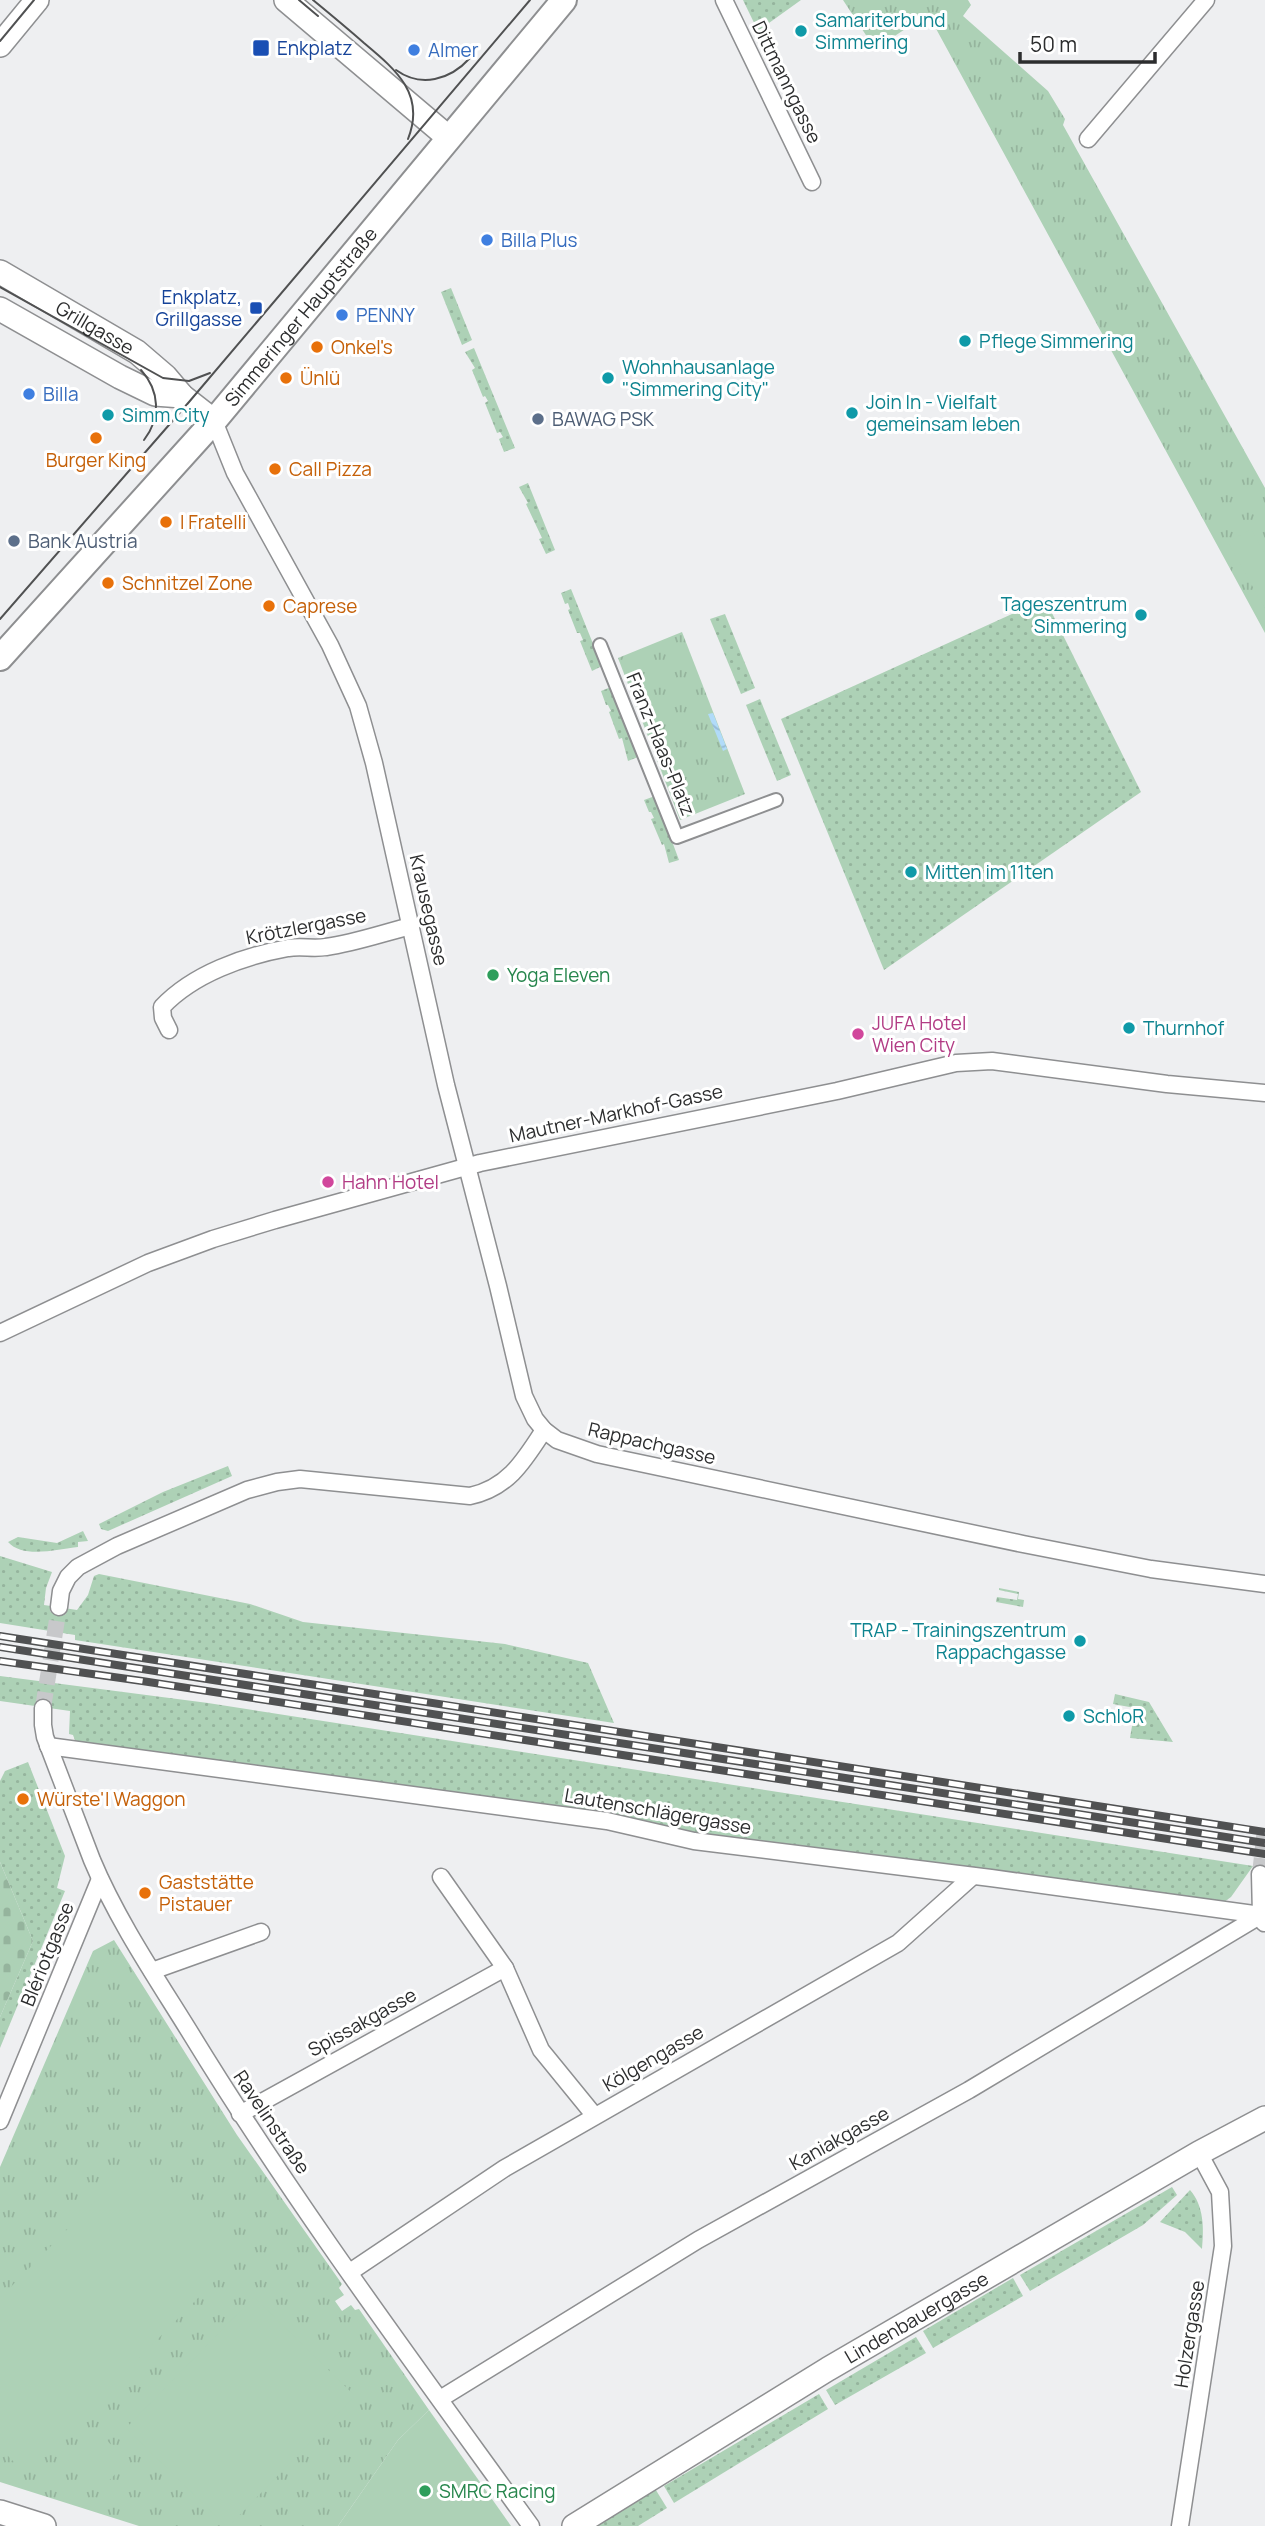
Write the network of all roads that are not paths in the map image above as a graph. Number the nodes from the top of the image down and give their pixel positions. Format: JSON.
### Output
{"nodes":[{"id":1,"x":37,"y":0,"type":"edge"},
{"id":2,"x":286,"y":0,"type":"edge"},
{"id":3,"x":564,"y":0,"type":"edge"},
{"id":4,"x":724,"y":0,"type":"edge"},
{"id":5,"x":1206,"y":0,"type":"edge"},
{"id":6,"x":0,"y":45,"type":"edge"},
{"id":7,"x":449,"y":138,"type":"junction"},
{"id":8,"x":1087,"y":139,"type":"dead end"},
{"id":9,"x":812,"y":182,"type":"dead end"},
{"id":10,"x":0,"y":272,"type":"edge"},
{"id":11,"x":0,"y":309,"type":"edge"},
{"id":12,"x":182,"y":396,"type":"junction"},
{"id":13,"x":214,"y":421,"type":"junction"},
{"id":14,"x":600,"y":645,"type":"dead end"},
{"id":15,"x":0,"y":658,"type":"edge"},
{"id":16,"x":776,"y":800,"type":"dead end"},
{"id":17,"x":411,"y":926,"type":"junction"},
{"id":18,"x":169,"y":1030,"type":"dead end"},
{"id":19,"x":1265,"y":1093,"type":"edge"},
{"id":20,"x":468,"y":1166,"type":"junction"},
{"id":21,"x":0,"y":1334,"type":"edge"},
{"id":22,"x":544,"y":1430,"type":"junction"},
{"id":23,"x":1265,"y":1584,"type":"edge"},
{"id":24,"x":59,"y":1607,"type":"tunnel mouth"},
{"id":25,"x":43,"y":1708,"type":"tunnel mouth"},
{"id":26,"x":48,"y":1746,"type":"junction"},
{"id":27,"x":1260,"y":1874,"type":"dead end"},
{"id":28,"x":973,"y":1876,"type":"junction"},
{"id":29,"x":441,"y":1877,"type":"dead end"},
{"id":30,"x":100,"y":1879,"type":"junction"},
{"id":31,"x":1263,"y":1920,"type":"edge"},
{"id":32,"x":261,"y":1932,"type":"dead end"},
{"id":33,"x":505,"y":1968,"type":"junction"},
{"id":34,"x":152,"y":1970,"type":"junction"},
{"id":35,"x":240,"y":2114,"type":"junction"},
{"id":36,"x":594,"y":2115,"type":"junction"},
{"id":37,"x":1265,"y":2118,"type":"edge"},
{"id":38,"x":0,"y":2121,"type":"edge"},
{"id":39,"x":1199,"y":2153,"type":"junction"},
{"id":40,"x":350,"y":2272,"type":"junction"},
{"id":41,"x":440,"y":2399,"type":"junction"},
{"id":42,"x":0,"y":2512,"type":"edge"},
{"id":43,"x":44,"y":2526,"type":"edge"},
{"id":44,"x":531,"y":2526,"type":"edge"},
{"id":45,"x":574,"y":2526,"type":"edge"},
{"id":46,"x":1180,"y":2526,"type":"edge"}],
"edges":[{"from":1,"to":6,"type":"main road"},
{"from":2,"to":7,"type":"main road"},
{"from":3,"to":7,"type":"main road","name":"Simmeringer Hauptstraße"},
{"from":4,"to":9,"type":"street","name":"Dittmanngasse"},
{"from":5,"to":8,"type":"street"},
{"from":7,"to":13,"type":"main road","name":"Simmeringer Hauptstraße"},
{"from":10,"to":12,"type":"main road","name":"Grillgasse"},
{"from":11,"to":12,"type":"main road","name":"Grillgasse"},
{"from":12,"to":13,"type":"main road","name":"Grillgasse"},
{"from":13,"to":15,"type":"main road","name":"Simmeringer Hauptstraße"},
{"from":13,"to":17,"type":"street","name":"Krausegasse"},
{"from":14,"to":16,"type":"street","name":"Franz-Haas-Platz"},
{"from":17,"to":18,"type":"street","name":"Krötzlergasse"},
{"from":17,"to":20,"type":"street","name":"Krausegasse"},
{"from":19,"to":20,"type":"street","name":"Mautner-Markhof-Gasse"},
{"from":20,"to":21,"type":"street","name":"Mautner-Markhof-Gasse"},
{"from":20,"to":22,"type":"street","name":"Krausegasse"},
{"from":22,"to":23,"type":"street","name":"Rappachgasse"},
{"from":22,"to":24,"type":"street"},
{"from":25,"to":26,"type":"street","name":"Ravelinstraße"},
{"from":26,"to":28,"type":"street","name":"Lautenschlägergasse"},
{"from":26,"to":30,"type":"street","name":"Ravelinstraße"},
{"from":27,"to":31,"type":"street"},
{"from":28,"to":31,"type":"street","name":"Lautenschlägergasse"},
{"from":28,"to":36,"type":"street","name":"Kölgengasse"},
{"from":29,"to":33,"type":"street"},
{"from":30,"to":34,"type":"street","name":"Ravelinstraße"},
{"from":30,"to":38,"type":"street","name":"Blériotgasse"},
{"from":31,"to":41,"type":"street","name":"Kaniakgasse"},
{"from":32,"to":34,"type":"street"},
{"from":33,"to":35,"type":"street","name":"Spissakgasse"},
{"from":33,"to":36,"type":"street"},
{"from":34,"to":35,"type":"street","name":"Ravelinstraße"},
{"from":35,"to":40,"type":"street","name":"Ravelinstraße"},
{"from":36,"to":40,"type":"street","name":"Kölgengasse"},
{"from":37,"to":39,"type":"main road","name":"Lindenbauergasse"},
{"from":39,"to":45,"type":"main road","name":"Lindenbauergasse"},
{"from":39,"to":46,"type":"street","name":"Holzergasse"},
{"from":40,"to":41,"type":"street","name":"Ravelinstraße"},
{"from":41,"to":44,"type":"street","name":"Ravelinstraße"},
{"from":42,"to":43,"type":"main road"}]}
